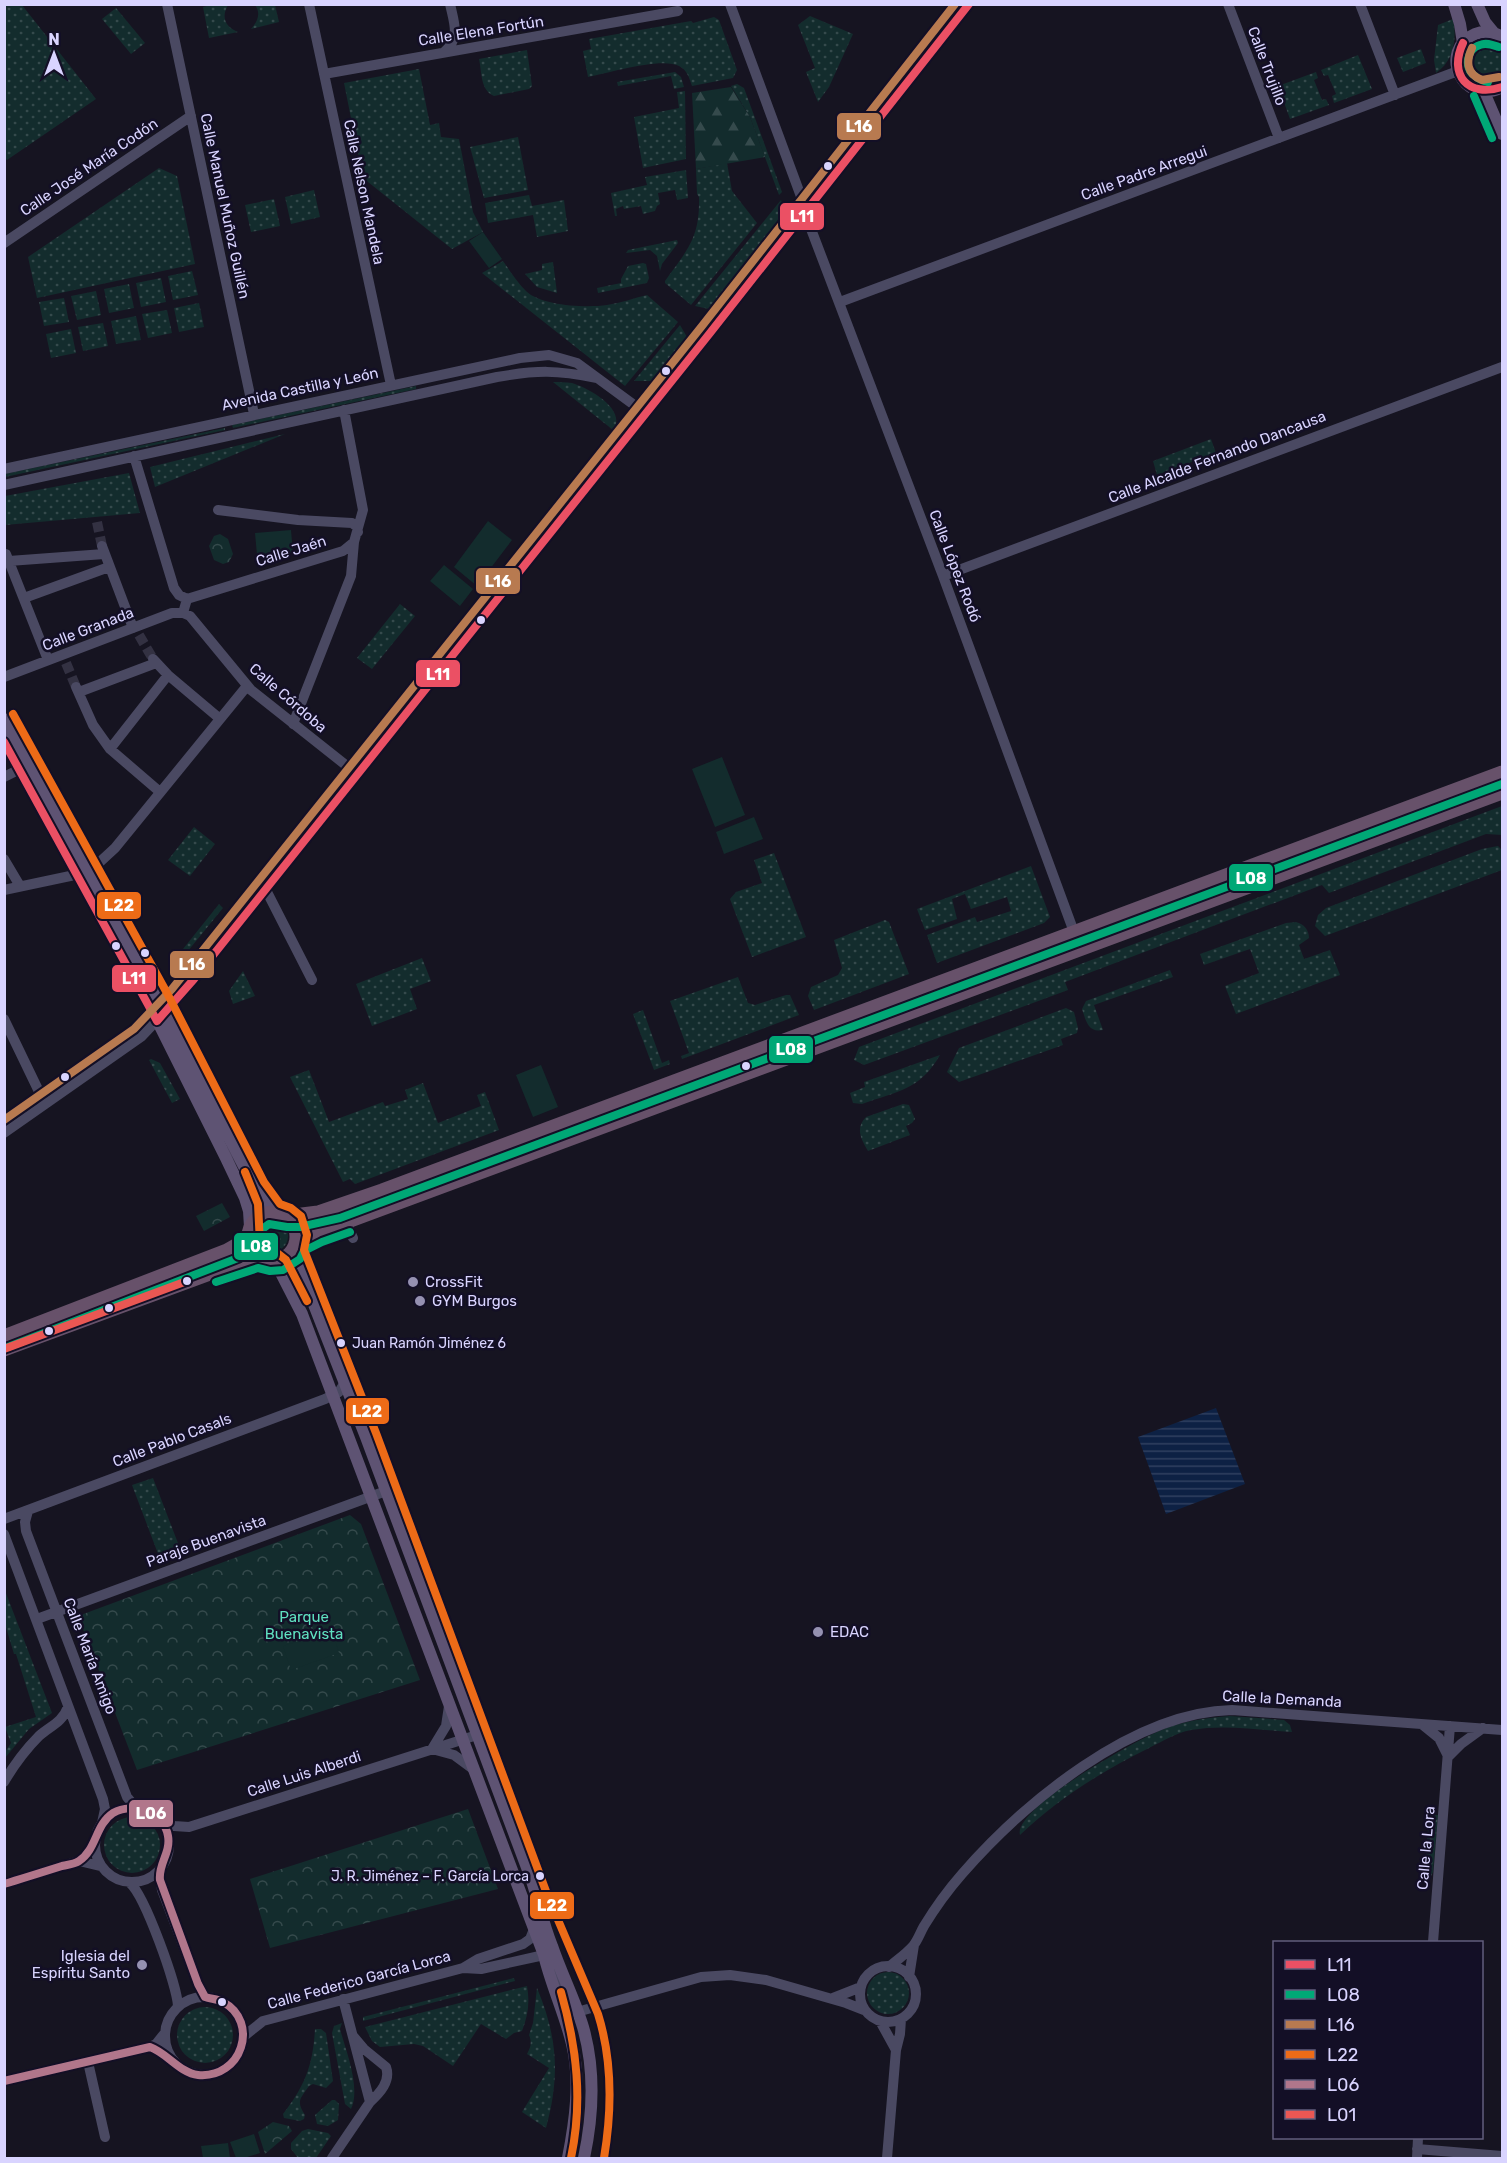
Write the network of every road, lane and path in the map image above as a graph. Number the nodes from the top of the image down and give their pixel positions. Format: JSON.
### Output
{"nodes":[{"id":1,"x":167,"y":4,"type":"edge"},
{"id":2,"x":309,"y":4,"type":"edge"},
{"id":3,"x":450,"y":4,"type":"edge"},
{"id":4,"x":730,"y":4,"type":"edge"},
{"id":5,"x":969,"y":4,"type":"edge"},
{"id":6,"x":1228,"y":4,"type":"edge"},
{"id":7,"x":1360,"y":4,"type":"edge"},
{"id":8,"x":1454,"y":4,"type":"edge"},
{"id":9,"x":1477,"y":4,"type":"edge"},
{"id":10,"x":678,"y":11,"type":"dead end"},
{"id":11,"x":1498,"y":35,"type":"edge"},
{"id":12,"x":1463,"y":43,"type":"junction"},
{"id":13,"x":444,"y":52,"type":"junction"},
{"id":14,"x":1458,"y":71,"type":"junction"},
{"id":15,"x":324,"y":74,"type":"junction"},
{"id":16,"x":1503,"y":87,"type":"edge"},
{"id":17,"x":1484,"y":92,"type":"junction"},
{"id":18,"x":1395,"y":95,"type":"junction"},
{"id":19,"x":191,"y":116,"type":"junction"},
{"id":20,"x":1503,"y":134,"type":"edge"},
{"id":21,"x":1279,"y":138,"type":"junction"},
{"id":22,"x":806,"y":210,"type":"junction"},
{"id":23,"x":4,"y":243,"type":"edge"},
{"id":24,"x":840,"y":302,"type":"junction"},
{"id":25,"x":1503,"y":368,"type":"edge"},
{"id":26,"x":597,"y":378,"type":"junction"},
{"id":27,"x":391,"y":385,"type":"junction"},
{"id":28,"x":345,"y":410,"type":"junction"},
{"id":29,"x":645,"y":413,"type":"junction"},
{"id":30,"x":254,"y":414,"type":"junction"},
{"id":31,"x":134,"y":456,"type":"junction"},
{"id":32,"x":4,"y":469,"type":"edge"},
{"id":33,"x":4,"y":485,"type":"edge"},
{"id":34,"x":218,"y":510,"type":"dead end"},
{"id":35,"x":356,"y":537,"type":"junction"},
{"id":36,"x":109,"y":567,"type":"junction"},
{"id":37,"x":943,"y":576,"type":"junction"},
{"id":38,"x":24,"y":598,"type":"junction"},
{"id":39,"x":187,"y":599,"type":"junction"},
{"id":40,"x":183,"y":613,"type":"junction"},
{"id":41,"x":136,"y":630,"type":"junction"},
{"id":42,"x":48,"y":660,"type":"junction"},
{"id":43,"x":168,"y":675,"type":"junction"},
{"id":44,"x":4,"y":677,"type":"edge"},
{"id":45,"x":247,"y":686,"type":"junction"},
{"id":46,"x":219,"y":718,"type":"junction"},
{"id":47,"x":4,"y":719,"type":"edge"},
{"id":48,"x":293,"y":724,"type":"junction"},
{"id":49,"x":4,"y":741,"type":"edge"},
{"id":50,"x":110,"y":749,"type":"junction"},
{"id":51,"x":20,"y":769,"type":"junction"},
{"id":52,"x":1503,"y":773,"type":"edge"},
{"id":53,"x":357,"y":774,"type":"junction"},
{"id":54,"x":4,"y":777,"type":"edge"},
{"id":55,"x":160,"y":792,"type":"junction"},
{"id":56,"x":1503,"y":792,"type":"edge"},
{"id":57,"x":4,"y":859,"type":"edge"},
{"id":58,"x":84,"y":873,"type":"junction"},
{"id":59,"x":20,"y":886,"type":"junction"},
{"id":60,"x":265,"y":888,"type":"junction"},
{"id":61,"x":4,"y":890,"type":"edge"},
{"id":62,"x":1074,"y":932,"type":"junction"},
{"id":63,"x":1104,"y":940,"type":"junction"},
{"id":64,"x":312,"y":980,"type":"dead end"},
{"id":65,"x":978,"y":988,"type":"junction"},
{"id":66,"x":161,"y":1016,"type":"junction"},
{"id":67,"x":4,"y":1019,"type":"edge"},
{"id":68,"x":45,"y":1104,"type":"junction"},
{"id":69,"x":4,"y":1133,"type":"edge"},
{"id":70,"x":280,"y":1215,"type":"junction"},
{"id":71,"x":249,"y":1233,"type":"junction"},
{"id":72,"x":295,"y":1247,"type":"junction"},
{"id":73,"x":265,"y":1259,"type":"junction"},
{"id":74,"x":4,"y":1337,"type":"edge"},
{"id":75,"x":4,"y":1349,"type":"edge"},
{"id":76,"x":345,"y":1382,"type":"junction"},
{"id":77,"x":334,"y":1396,"type":"junction"},
{"id":78,"x":386,"y":1491,"type":"junction"},
{"id":79,"x":372,"y":1496,"type":"junction"},
{"id":80,"x":28,"y":1511,"type":"junction"},
{"id":81,"x":6,"y":1515,"type":"edge"},
{"id":82,"x":4,"y":1533,"type":"edge"},
{"id":83,"x":57,"y":1611,"type":"junction"},
{"id":84,"x":37,"y":1619,"type":"junction"},
{"id":85,"x":448,"y":1659,"type":"junction"},
{"id":86,"x":434,"y":1664,"type":"junction"},
{"id":87,"x":449,"y":1705,"type":"junction"},
{"id":88,"x":68,"y":1707,"type":"junction"},
{"id":89,"x":57,"y":1724,"type":"junction"},
{"id":90,"x":1422,"y":1724,"type":"junction"},
{"id":91,"x":1450,"y":1726,"type":"junction"},
{"id":92,"x":1483,"y":1728,"type":"junction"},
{"id":93,"x":77,"y":1730,"type":"junction"},
{"id":94,"x":1503,"y":1730,"type":"edge"},
{"id":95,"x":477,"y":1734,"type":"junction"},
{"id":96,"x":462,"y":1740,"type":"junction"},
{"id":97,"x":432,"y":1749,"type":"junction"},
{"id":98,"x":1448,"y":1757,"type":"junction"},
{"id":99,"x":472,"y":1769,"type":"junction"},
{"id":100,"x":4,"y":1782,"type":"edge"},
{"id":101,"x":136,"y":1808,"type":"junction"},
{"id":102,"x":504,"y":1809,"type":"junction"},
{"id":103,"x":490,"y":1814,"type":"junction"},
{"id":104,"x":161,"y":1821,"type":"junction"},
{"id":105,"x":102,"y":1823,"type":"junction"},
{"id":106,"x":185,"y":1828,"type":"junction"},
{"id":107,"x":94,"y":1843,"type":"junction"},
{"id":108,"x":168,"y":1853,"type":"junction"},
{"id":109,"x":80,"y":1861,"type":"junction"},
{"id":110,"x":100,"y":1866,"type":"junction"},
{"id":111,"x":159,"y":1871,"type":"junction"},
{"id":112,"x":130,"y":1883,"type":"junction"},
{"id":113,"x":4,"y":1884,"type":"edge"},
{"id":114,"x":534,"y":1929,"type":"junction"},
{"id":115,"x":1433,"y":1941,"type":"edge"},
{"id":116,"x":914,"y":1944,"type":"junction"},
{"id":117,"x":544,"y":1955,"type":"junction"},
{"id":118,"x":888,"y":1966,"type":"junction"},
{"id":119,"x":462,"y":1968,"type":"junction"},
{"id":120,"x":909,"y":1977,"type":"junction"},
{"id":121,"x":861,"y":1987,"type":"junction"},
{"id":122,"x":205,"y":1996,"type":"junction"},
{"id":123,"x":342,"y":1999,"type":"junction"},
{"id":124,"x":832,"y":1999,"type":"junction"},
{"id":125,"x":178,"y":2006,"type":"junction"},
{"id":126,"x":594,"y":2007,"type":"junction"},
{"id":127,"x":864,"y":2010,"type":"junction"},
{"id":128,"x":577,"y":2012,"type":"junction"},
{"id":129,"x":237,"y":2014,"type":"junction"},
{"id":130,"x":901,"y":2019,"type":"junction"},
{"id":131,"x":263,"y":2021,"type":"junction"},
{"id":132,"x":880,"y":2021,"type":"junction"},
{"id":133,"x":583,"y":2028,"type":"junction"},
{"id":134,"x":164,"y":2034,"type":"junction"},
{"id":135,"x":353,"y":2036,"type":"junction"},
{"id":136,"x":243,"y":2037,"type":"junction"},
{"id":137,"x":572,"y":2043,"type":"junction"},
{"id":138,"x":150,"y":2047,"type":"junction"},
{"id":139,"x":896,"y":2050,"type":"junction"},
{"id":140,"x":170,"y":2056,"type":"junction"},
{"id":141,"x":88,"y":2062,"type":"junction"},
{"id":142,"x":361,"y":2070,"type":"junction"},
{"id":143,"x":4,"y":2081,"type":"edge"},
{"id":144,"x":387,"y":2081,"type":"junction"},
{"id":145,"x":370,"y":2102,"type":"junction"},
{"id":146,"x":105,"y":2137,"type":"dead end"},
{"id":147,"x":1418,"y":2148,"type":"edge"},
{"id":148,"x":1503,"y":2156,"type":"edge"},
{"id":149,"x":332,"y":2158,"type":"edge"},
{"id":150,"x":568,"y":2158,"type":"edge"},
{"id":151,"x":584,"y":2158,"type":"edge"},
{"id":152,"x":887,"y":2158,"type":"edge"}],
"edges":[{"from":1,"to":19,"type":"street","name":"Calle Manuel Muñoz Guillén"},
{"from":2,"to":15,"type":"street","name":"Calle Nelson Mandela"},
{"from":3,"to":13,"type":"street"},
{"from":4,"to":22,"type":"street","name":"Calle López Rodó"},
{"from":5,"to":22,"type":"street"},
{"from":6,"to":21,"type":"street","name":"Calle Trujillo"},
{"from":7,"to":18,"type":"street"},
{"from":8,"to":12,"type":"main road"},
{"from":9,"to":11,"type":"main road"},
{"from":10,"to":13,"type":"street","name":"Calle Elena Fortún"},
{"from":11,"to":12,"type":"main road"},
{"from":12,"to":14,"type":"main road"},
{"from":13,"to":15,"type":"street","name":"Calle Elena Fortún"},
{"from":14,"to":17,"type":"main road"},
{"from":14,"to":18,"type":"street","name":"Calle Padre Arregui"},
{"from":15,"to":27,"type":"street","name":"Calle Nelson Mandela"},
{"from":16,"to":17,"type":"main road"},
{"from":17,"to":20,"type":"main road"},
{"from":18,"to":21,"type":"street","name":"Calle Padre Arregui"},
{"from":19,"to":23,"type":"street","name":"Calle José María Codón"},
{"from":19,"to":30,"type":"street","name":"Calle Manuel Muñoz Guillén"},
{"from":21,"to":24,"type":"street","name":"Calle Padre Arregui"},
{"from":22,"to":24,"type":"street","name":"Calle López Rodó"},
{"from":22,"to":29,"type":"street"},
{"from":24,"to":37,"type":"street","name":"Calle López Rodó"},
{"from":25,"to":37,"type":"street","name":"Calle Alcalde Fernando Dancausa"},
{"from":26,"to":27,"type":"street","name":"Avenida Castilla y León"},
{"from":26,"to":28,"type":"street","name":"Avenida Castilla y León"},
{"from":26,"to":29,"type":"street","name":"Avenida Castilla y León"},
{"from":27,"to":30,"type":"street","name":"Avenida Castilla y León"},
{"from":28,"to":31,"type":"street","name":"Avenida Castilla y León"},
{"from":28,"to":35,"type":"street"},
{"from":29,"to":53,"type":"street"},
{"from":30,"to":32,"type":"street","name":"Avenida Castilla y León"},
{"from":31,"to":33,"type":"street","name":"Avenida Castilla y León"},
{"from":31,"to":39,"type":"street"},
{"from":34,"to":35,"type":"street"},
{"from":35,"to":39,"type":"street","name":"Calle Jaén"},
{"from":35,"to":48,"type":"street"},
{"from":36,"to":38,"type":"street"},
{"from":36,"to":38,"type":"street"},
{"from":36,"to":41,"type":"street"},
{"from":37,"to":62,"type":"street","name":"Calle López Rodó"},
{"from":38,"to":42,"type":"street"},
{"from":39,"to":40,"type":"street"},
{"from":40,"to":41,"type":"street","name":"Calle Granada"},
{"from":40,"to":45,"type":"street","name":"Calle Córdoba"},
{"from":41,"to":42,"type":"street","name":"Calle Granada"},
{"from":42,"to":44,"type":"street","name":"Calle Granada"},
{"from":43,"to":46,"type":"street"},
{"from":43,"to":50,"type":"street"},
{"from":43,"to":50,"type":"street"},
{"from":45,"to":46,"type":"street"},
{"from":45,"to":48,"type":"street","name":"Calle Córdoba"},
{"from":46,"to":55,"type":"street"},
{"from":47,"to":58,"type":"main road"},
{"from":48,"to":53,"type":"street","name":"Calle Córdoba"},
{"from":49,"to":51,"type":"main road"},
{"from":50,"to":55,"type":"street"},
{"from":51,"to":54,"type":"street"},
{"from":51,"to":58,"type":"main road"},
{"from":52,"to":62,"type":"highway"},
{"from":53,"to":60,"type":"street"},
{"from":55,"to":58,"type":"street"},
{"from":56,"to":63,"type":"highway"},
{"from":57,"to":59,"type":"street"},
{"from":58,"to":59,"type":"street"},
{"from":58,"to":66,"type":"main road"},
{"from":59,"to":61,"type":"street"},
{"from":60,"to":64,"type":"street"},
{"from":60,"to":66,"type":"street"},
{"from":62,"to":63,"type":"highway"},
{"from":62,"to":65,"type":"street"},
{"from":62,"to":70,"type":"highway"},
{"from":63,"to":65,"type":"highway"},
{"from":65,"to":72,"type":"highway"},
{"from":66,"to":68,"type":"street"},
{"from":66,"to":70,"type":"main road"},
{"from":66,"to":71,"type":"main road"},
{"from":67,"to":68,"type":"street"},
{"from":68,"to":69,"type":"street"},
{"from":70,"to":71,"type":"highway"},
{"from":70,"to":72,"type":"highway"},
{"from":71,"to":73,"type":"highway"},
{"from":71,"to":74,"type":"highway"},
{"from":72,"to":73,"type":"highway"},
{"from":72,"to":76,"type":"main road"},
{"from":73,"to":75,"type":"highway"},
{"from":73,"to":77,"type":"main road"},
{"from":76,"to":77,"type":"street"},
{"from":76,"to":78,"type":"main road"},
{"from":77,"to":79,"type":"main road"},
{"from":77,"to":80,"type":"street","name":"Calle Pablo Casals"},
{"from":78,"to":79,"type":"street","name":"Paraje Buenavista"},
{"from":78,"to":85,"type":"main road"},
{"from":79,"to":83,"type":"street","name":"Paraje Buenavista"},
{"from":79,"to":86,"type":"main road"},
{"from":80,"to":81,"type":"street","name":"Calle Pablo Casals"},
{"from":80,"to":83,"type":"street","name":"Calle María Amigo"},
{"from":81,"to":82,"type":"street"},
{"from":82,"to":84,"type":"street"},
{"from":83,"to":84,"type":"street","name":"Paraje Buenavista"},
{"from":83,"to":101,"type":"street","name":"Calle María Amigo"},
{"from":84,"to":88,"type":"street"},
{"from":85,"to":86,"type":"street"},
{"from":85,"to":95,"type":"main road"},
{"from":86,"to":87,"type":"main road"},
{"from":87,"to":96,"type":"main road"},
{"from":87,"to":97,"type":"street"},
{"from":88,"to":89,"type":"street"},
{"from":88,"to":93,"type":"street"},
{"from":89,"to":93,"type":"street"},
{"from":89,"to":100,"type":"street"},
{"from":90,"to":91,"type":"street","name":"Calle la Demanda"},
{"from":90,"to":98,"type":"street"},
{"from":90,"to":116,"type":"street","name":"Calle la Demanda"},
{"from":91,"to":92,"type":"street","name":"Calle la Demanda"},
{"from":91,"to":98,"type":"street","name":"Calle la Lora"},
{"from":92,"to":94,"type":"street","name":"Calle la Demanda"},
{"from":92,"to":98,"type":"street"},
{"from":93,"to":105,"type":"street"},
{"from":95,"to":96,"type":"street","name":"Calle Luis Alberdi"},
{"from":95,"to":102,"type":"main road"},
{"from":96,"to":97,"type":"street","name":"Calle Luis Alberdi"},
{"from":96,"to":99,"type":"main road"},
{"from":97,"to":99,"type":"street"},
{"from":97,"to":106,"type":"street","name":"Calle Luis Alberdi"},
{"from":98,"to":115,"type":"street","name":"Calle la Lora"},
{"from":99,"to":103,"type":"main road"},
{"from":101,"to":104,"type":"street"},
{"from":101,"to":105,"type":"street"},
{"from":102,"to":103,"type":"street"},
{"from":102,"to":128,"type":"main road"},
{"from":103,"to":114,"type":"main road"},
{"from":104,"to":106,"type":"street"},
{"from":104,"to":108,"type":"street"},
{"from":105,"to":107,"type":"street"},
{"from":106,"to":108,"type":"street"},
{"from":107,"to":109,"type":"street"},
{"from":107,"to":110,"type":"street"},
{"from":108,"to":111,"type":"street"},
{"from":109,"to":110,"type":"street"},
{"from":109,"to":113,"type":"street"},
{"from":110,"to":112,"type":"street"},
{"from":111,"to":112,"type":"street"},
{"from":111,"to":122,"type":"street"},
{"from":112,"to":125,"type":"street"},
{"from":114,"to":117,"type":"main road"},
{"from":114,"to":119,"type":"street","name":"Calle Federico García Lorca"},
{"from":116,"to":118,"type":"street","name":"Calle la Demanda"},
{"from":116,"to":120,"type":"street","name":"Calle la Demanda"},
{"from":117,"to":119,"type":"street","name":"Calle Federico García Lorca"},
{"from":117,"to":128,"type":"street"},
{"from":117,"to":137,"type":"main road"},
{"from":118,"to":120,"type":"street"},
{"from":118,"to":121,"type":"street"},
{"from":119,"to":123,"type":"street","name":"Calle Federico García Lorca"},
{"from":120,"to":130,"type":"street"},
{"from":121,"to":124,"type":"street"},
{"from":121,"to":127,"type":"street"},
{"from":122,"to":125,"type":"street"},
{"from":122,"to":129,"type":"street"},
{"from":123,"to":131,"type":"street","name":"Calle Federico García Lorca"},
{"from":123,"to":135,"type":"street"},
{"from":124,"to":126,"type":"street"},
{"from":124,"to":127,"type":"street"},
{"from":125,"to":134,"type":"street"},
{"from":126,"to":128,"type":"street"},
{"from":126,"to":133,"type":"street"},
{"from":127,"to":132,"type":"street"},
{"from":128,"to":133,"type":"main road"},
{"from":128,"to":137,"type":"street"},
{"from":129,"to":131,"type":"street","name":"Calle Federico García Lorca"},
{"from":129,"to":136,"type":"street"},
{"from":130,"to":132,"type":"street"},
{"from":130,"to":139,"type":"street"},
{"from":131,"to":136,"type":"street","name":"Calle Federico García Lorca"},
{"from":132,"to":139,"type":"street"},
{"from":133,"to":151,"type":"main road"},
{"from":134,"to":138,"type":"street"},
{"from":134,"to":140,"type":"street"},
{"from":135,"to":142,"type":"street"},
{"from":135,"to":144,"type":"street"},
{"from":136,"to":140,"type":"street"},
{"from":137,"to":150,"type":"main road"},
{"from":138,"to":140,"type":"street"},
{"from":138,"to":141,"type":"street"},
{"from":139,"to":152,"type":"street"},
{"from":141,"to":143,"type":"street"},
{"from":141,"to":146,"type":"street"},
{"from":142,"to":144,"type":"street"},
{"from":142,"to":145,"type":"street"},
{"from":144,"to":145,"type":"street"},
{"from":145,"to":149,"type":"street"},
{"from":147,"to":148,"type":"street"}]}
